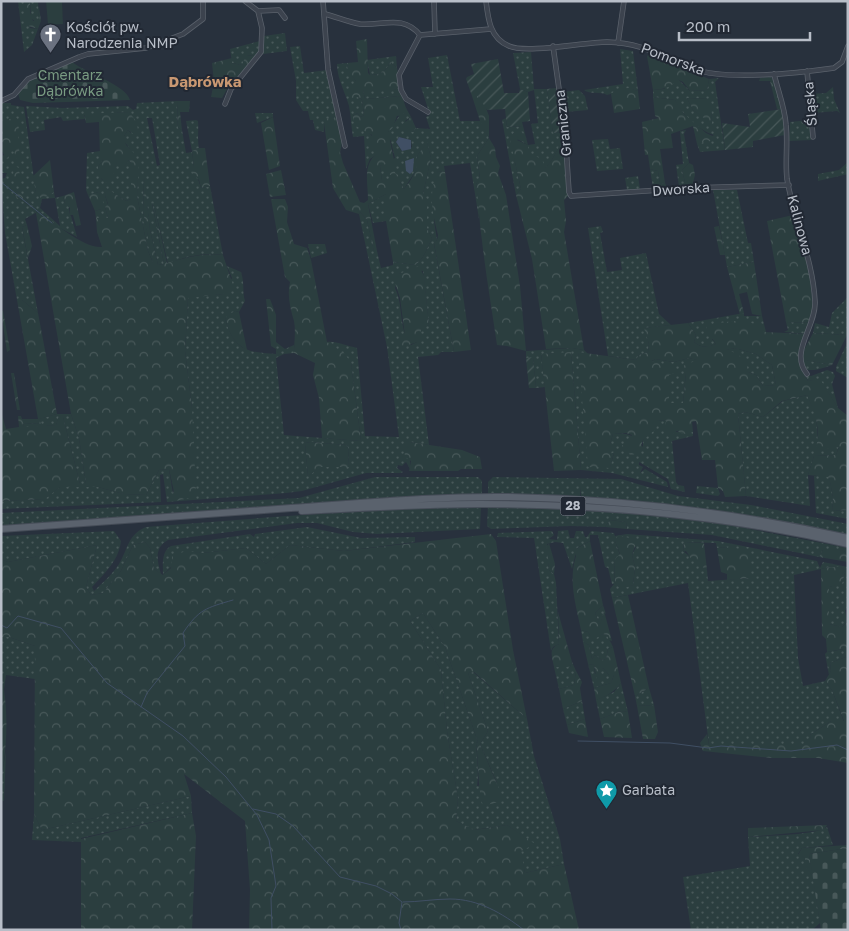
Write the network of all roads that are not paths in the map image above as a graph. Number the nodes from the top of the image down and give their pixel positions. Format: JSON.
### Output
{"nodes":[{"id":1,"x":203,"y":1,"type":"edge"},
{"id":2,"x":244,"y":1,"type":"edge"},
{"id":3,"x":323,"y":1,"type":"edge"},
{"id":4,"x":434,"y":1,"type":"edge"},
{"id":5,"x":486,"y":1,"type":"edge"},
{"id":6,"x":624,"y":1,"type":"edge"},
{"id":7,"x":258,"y":11,"type":"junction"},
{"id":8,"x":325,"y":14,"type":"junction"},
{"id":9,"x":285,"y":18,"type":"dead end"},
{"id":10,"x":491,"y":29,"type":"junction"},
{"id":11,"x":435,"y":34,"type":"junction"},
{"id":12,"x":420,"y":35,"type":"junction"},
{"id":13,"x":618,"y":43,"type":"junction"},
{"id":14,"x":553,"y":46,"type":"junction"},
{"id":15,"x":848,"y":46,"type":"edge"},
{"id":16,"x":807,"y":71,"type":"junction"},
{"id":17,"x":774,"y":74,"type":"junction"},
{"id":18,"x":1,"y":101,"type":"edge"},
{"id":19,"x":226,"y":104,"type":"dead end"},
{"id":20,"x":428,"y":112,"type":"dead end"},
{"id":21,"x":813,"y":137,"type":"dead end"},
{"id":22,"x":345,"y":146,"type":"dead end"},
{"id":23,"x":789,"y":185,"type":"junction"},
{"id":24,"x":574,"y":197,"type":"joint"},
{"id":25,"x":807,"y":374,"type":"dead end"},
{"id":26,"x":1,"y":529,"type":"edge"},
{"id":27,"x":1,"y":533,"type":"edge"},
{"id":28,"x":848,"y":538,"type":"edge"},
{"id":29,"x":848,"y":544,"type":"edge"}],
"edges":[{"from":1,"to":18,"type":"street"},
{"from":2,"to":7,"type":"street"},
{"from":3,"to":8,"type":"street"},
{"from":4,"to":11,"type":"street"},
{"from":5,"to":10,"type":"street"},
{"from":6,"to":13,"type":"street"},
{"from":7,"to":9,"type":"street"},
{"from":7,"to":19,"type":"street"},
{"from":8,"to":12,"type":"street"},
{"from":8,"to":22,"type":"street"},
{"from":10,"to":11,"type":"street"},
{"from":10,"to":14,"type":"street","name":"Pomorska"},
{"from":11,"to":12,"type":"street"},
{"from":12,"to":20,"type":"street"},
{"from":13,"to":14,"type":"street","name":"Pomorska"},
{"from":13,"to":17,"type":"street","name":"Pomorska"},
{"from":14,"to":24,"type":"street","name":"Graniczna"},
{"from":15,"to":16,"type":"street","name":"Pomorska"},
{"from":16,"to":17,"type":"street","name":"Pomorska"},
{"from":16,"to":21,"type":"street","name":"Śląska"},
{"from":17,"to":23,"type":"street","name":"Kalinowa"},
{"from":23,"to":24,"type":"street","name":"Dworska"},
{"from":23,"to":25,"type":"street","name":"Kalinowa"},
{"from":26,"to":28,"type":"main road","number":"28"},
{"from":27,"to":29,"type":"main road","number":"28"}]}
